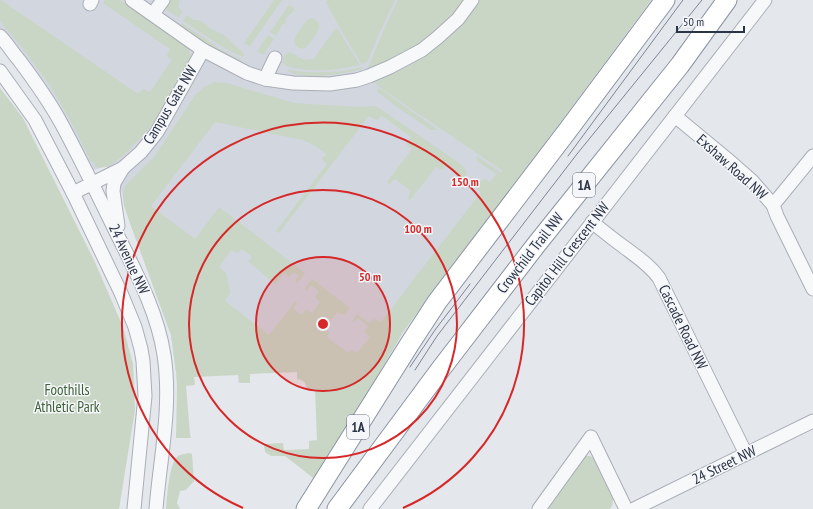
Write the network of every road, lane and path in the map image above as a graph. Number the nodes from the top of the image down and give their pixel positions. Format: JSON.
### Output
{"nodes":[{"id":1,"x":132,"y":0,"type":"edge"},
{"id":2,"x":163,"y":0,"type":"edge"},
{"id":3,"x":472,"y":0,"type":"edge"},
{"id":4,"x":665,"y":0,"type":"edge"},
{"id":5,"x":727,"y":0,"type":"edge"},
{"id":6,"x":765,"y":0,"type":"edge"},
{"id":7,"x":153,"y":14,"type":"junction"},
{"id":8,"x":0,"y":36,"type":"edge"},
{"id":9,"x":203,"y":50,"type":"junction"},
{"id":10,"x":275,"y":58,"type":"dead end"},
{"id":11,"x":0,"y":71,"type":"edge"},
{"id":12,"x":265,"y":79,"type":"junction"},
{"id":13,"x":675,"y":116,"type":"junction"},
{"id":14,"x":813,"y":156,"type":"edge"},
{"id":15,"x":122,"y":168,"type":"junction"},
{"id":16,"x":92,"y":184,"type":"junction"},
{"id":17,"x":73,"y":193,"type":"junction"},
{"id":18,"x":773,"y":205,"type":"junction"},
{"id":19,"x":592,"y":222,"type":"junction"},
{"id":20,"x":121,"y":241,"type":"junction"},
{"id":21,"x":813,"y":289,"type":"edge"},
{"id":22,"x":813,"y":421,"type":"edge"},
{"id":23,"x":746,"y":454,"type":"junction"},
{"id":24,"x":134,"y":509,"type":"edge"},
{"id":25,"x":156,"y":509,"type":"edge"},
{"id":26,"x":306,"y":509,"type":"edge"},
{"id":27,"x":337,"y":509,"type":"edge"},
{"id":28,"x":370,"y":509,"type":"edge"},
{"id":29,"x":539,"y":509,"type":"edge"},
{"id":30,"x":626,"y":509,"type":"edge"},
{"id":31,"x":634,"y":509,"type":"edge"}],
"edges":[{"from":1,"to":7,"type":"street"},
{"from":2,"to":7,"type":"street"},
{"from":3,"to":12,"type":"street"},
{"from":4,"to":26,"type":"highway","number":"1A"},
{"from":5,"to":27,"type":"highway","name":"Crowchild Trail NW","number":"1A"},
{"from":6,"to":13,"type":"street","name":"Capitol Hill Crescent NW"},
{"from":7,"to":9,"type":"street"},
{"from":8,"to":16,"type":"street","name":"24 Avenue NW"},
{"from":9,"to":12,"type":"street"},
{"from":9,"to":15,"type":"street","name":"Campus Gate NW"},
{"from":10,"to":12,"type":"street"},
{"from":11,"to":17,"type":"street","name":"24 Avenue NW"},
{"from":13,"to":18,"type":"street","name":"Exshaw Road NW"},
{"from":13,"to":19,"type":"street","name":"Capitol Hill Crescent NW"},
{"from":14,"to":18,"type":"street"},
{"from":15,"to":16,"type":"street","name":"Campus Gate NW"},
{"from":15,"to":20,"type":"street"},
{"from":16,"to":17,"type":"street","name":"Campus Gate NW"},
{"from":16,"to":20,"type":"street","name":"24 Avenue NW"},
{"from":17,"to":24,"type":"street","name":"24 Avenue NW"},
{"from":18,"to":21,"type":"street","name":"Exshaw Road NW"},
{"from":19,"to":23,"type":"street","name":"Cascade Road NW"},
{"from":19,"to":28,"type":"street","name":"Capitol Hill Crescent NW"},
{"from":20,"to":25,"type":"street","name":"24 Avenue NW"},
{"from":22,"to":23,"type":"street","name":"24 Street NW"},
{"from":23,"to":31,"type":"street","name":"24 Street NW"},
{"from":29,"to":30,"type":"street"}]}
